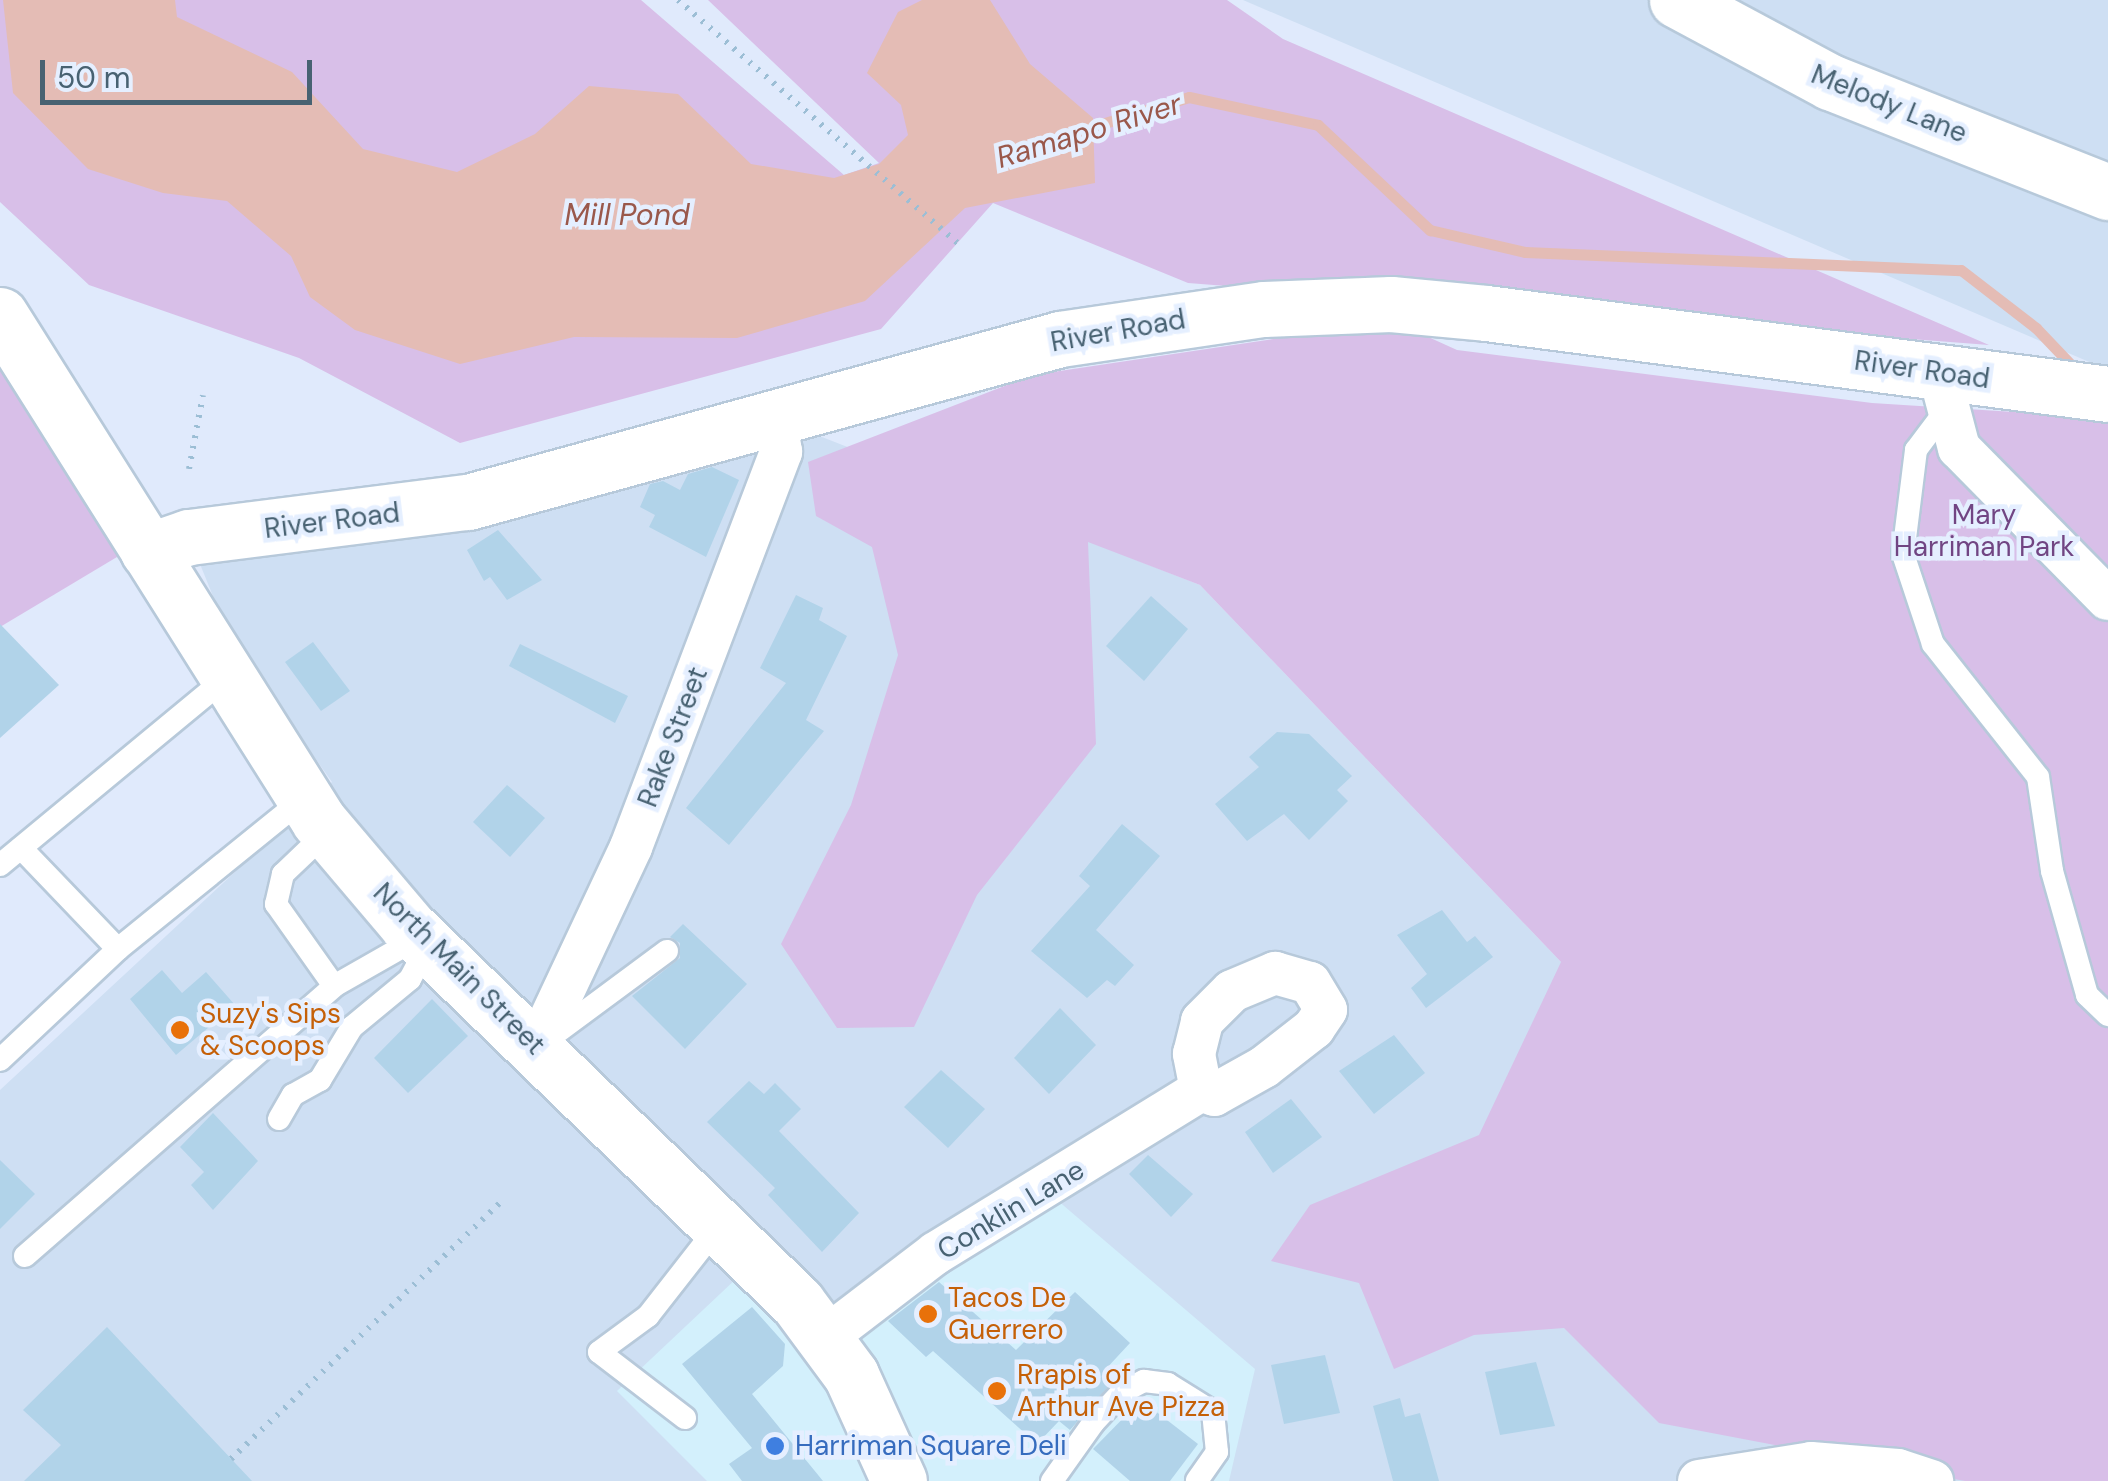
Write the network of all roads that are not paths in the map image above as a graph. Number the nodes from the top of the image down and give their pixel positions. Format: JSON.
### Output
{"nodes":[{"id":1,"x":1677,"y":0,"type":"edge"},
{"id":2,"x":2108,"y":192,"type":"edge"},
{"id":3,"x":0,"y":315,"type":"edge"},
{"id":4,"x":1957,"y":387,"type":"junction"},
{"id":5,"x":2108,"y":394,"type":"edge"},
{"id":6,"x":776,"y":419,"type":"junction"},
{"id":7,"x":148,"y":552,"type":"junction"},
{"id":8,"x":2108,"y":598,"type":"edge"},
{"id":9,"x":226,"y":680,"type":"junction"},
{"id":10,"x":316,"y":816,"type":"junction"},
{"id":11,"x":21,"y":848,"type":"junction"},
{"id":12,"x":0,"y":865,"type":"edge"},
{"id":13,"x":424,"y":941,"type":"junction"},
{"id":14,"x":118,"y":949,"type":"junction"},
{"id":15,"x":666,"y":951,"type":"dead end"},
{"id":16,"x":334,"y":986,"type":"junction"},
{"id":17,"x":2108,"y":1016,"type":"edge"},
{"id":18,"x":537,"y":1047,"type":"junction"},
{"id":19,"x":0,"y":1060,"type":"edge"},
{"id":20,"x":1202,"y":1090,"type":"dead end"},
{"id":21,"x":279,"y":1119,"type":"dead end"},
{"id":22,"x":719,"y":1225,"type":"junction"},
{"id":23,"x":25,"y":1256,"type":"dead end"},
{"id":24,"x":826,"y":1337,"type":"junction"},
{"id":25,"x":686,"y":1418,"type":"dead end"},
{"id":26,"x":899,"y":1481,"type":"edge"},
{"id":27,"x":1052,"y":1481,"type":"edge"},
{"id":28,"x":1196,"y":1481,"type":"edge"},
{"id":29,"x":1699,"y":1481,"type":"edge"},
{"id":30,"x":1932,"y":1481,"type":"edge"}],
"edges":[{"from":1,"to":2,"type":"street","name":"Melody Lane"},
{"from":3,"to":7,"type":"street","name":"North Main Street"},
{"from":4,"to":5,"type":"street","name":"River Road"},
{"from":4,"to":6,"type":"street","name":"River Road"},
{"from":4,"to":8,"type":"street"},
{"from":4,"to":17,"type":"lane"},
{"from":6,"to":7,"type":"street","name":"River Road"},
{"from":6,"to":18,"type":"street","name":"Rake Street"},
{"from":7,"to":9,"type":"street","name":"North Main Street"},
{"from":9,"to":10,"type":"street","name":"North Main Street"},
{"from":9,"to":11,"type":"lane"},
{"from":10,"to":13,"type":"street","name":"North Main Street"},
{"from":10,"to":14,"type":"lane"},
{"from":10,"to":16,"type":"lane"},
{"from":11,"to":12,"type":"lane"},
{"from":11,"to":14,"type":"lane"},
{"from":13,"to":16,"type":"lane"},
{"from":13,"to":18,"type":"street","name":"North Main Street"},
{"from":13,"to":21,"type":"lane"},
{"from":14,"to":19,"type":"lane"},
{"from":15,"to":18,"type":"lane"},
{"from":16,"to":23,"type":"lane"},
{"from":18,"to":22,"type":"street","name":"North Main Street"},
{"from":20,"to":24,"type":"street","name":"Conklin Lane"},
{"from":22,"to":24,"type":"street","name":"North Main Street"},
{"from":22,"to":25,"type":"lane"},
{"from":24,"to":26,"type":"street","name":"North Main Street"},
{"from":27,"to":28,"type":"lane"},
{"from":29,"to":30,"type":"street"}]}
